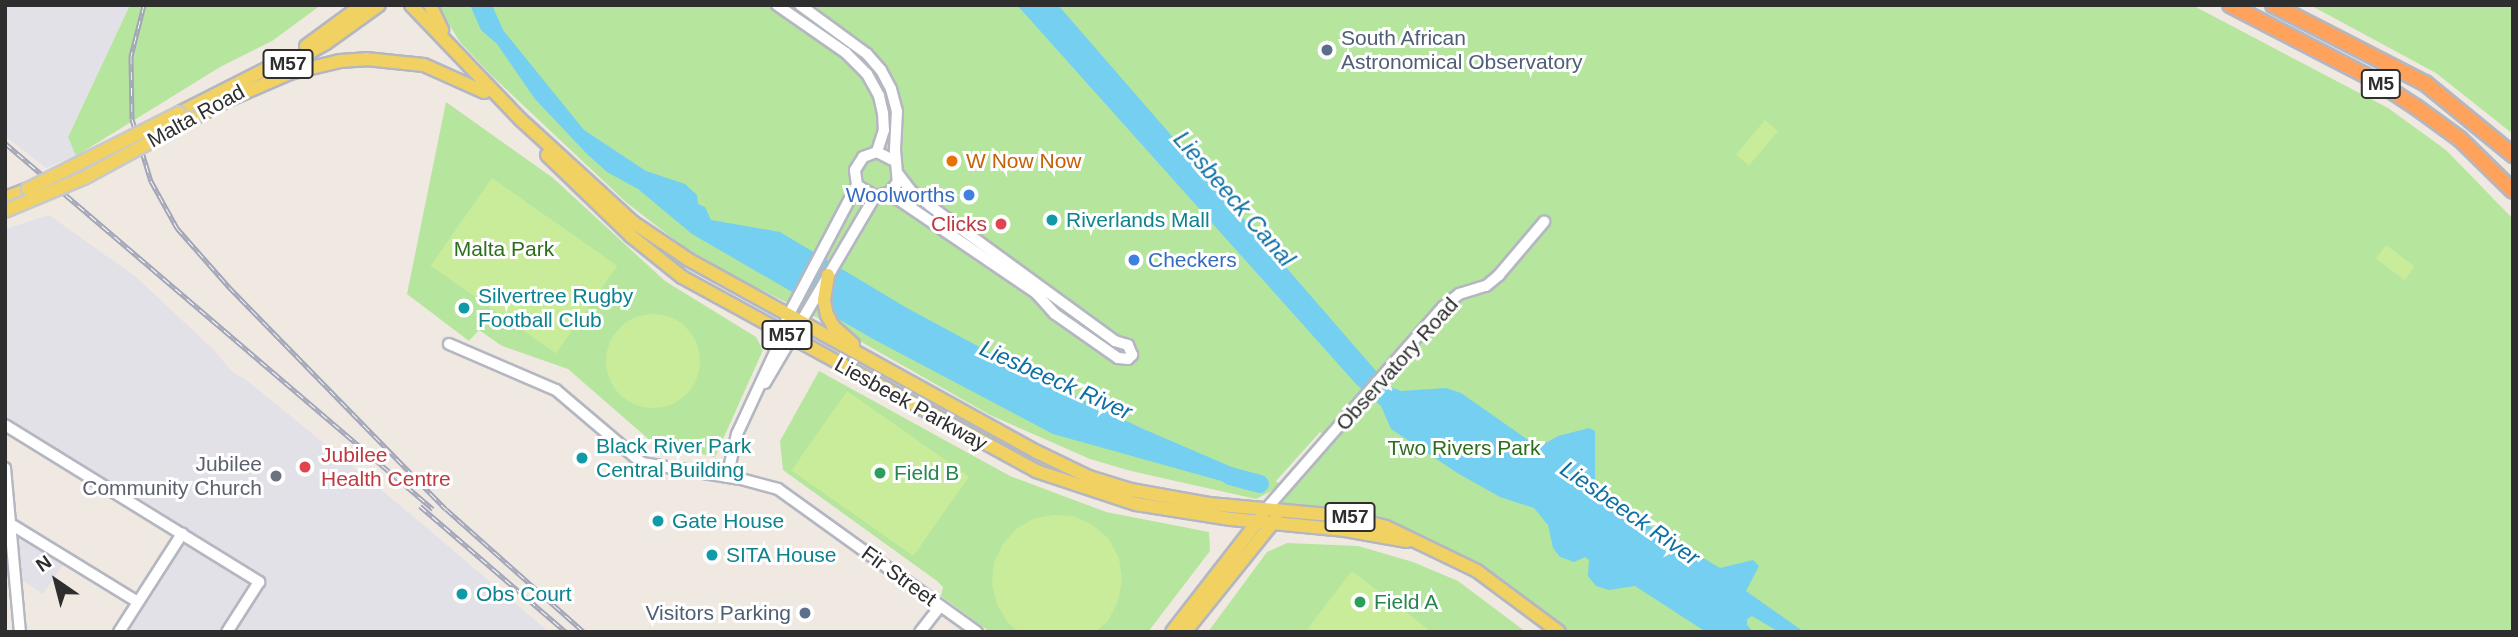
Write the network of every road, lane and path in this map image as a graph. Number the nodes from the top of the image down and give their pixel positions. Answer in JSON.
{"nodes":[{"id":1,"x":362,"y":5,"type":"edge"},
{"id":2,"x":379,"y":5,"type":"edge"},
{"id":3,"x":400,"y":5,"type":"edge"},
{"id":4,"x":411,"y":5,"type":"edge"},
{"id":5,"x":430,"y":5,"type":"edge"},
{"id":6,"x":777,"y":5,"type":"edge"},
{"id":7,"x":800,"y":5,"type":"edge"},
{"id":8,"x":2230,"y":5,"type":"edge"},
{"id":9,"x":2273,"y":5,"type":"edge"},
{"id":10,"x":464,"y":61,"type":"junction"},
{"id":11,"x":484,"y":92,"type":"junction"},
{"id":12,"x":223,"y":102,"type":"junction"},
{"id":13,"x":877,"y":152,"type":"junction"},
{"id":14,"x":2513,"y":155,"type":"edge"},
{"id":15,"x":895,"y":161,"type":"junction"},
{"id":16,"x":899,"y":175,"type":"junction"},
{"id":17,"x":857,"y":185,"type":"junction"},
{"id":18,"x":2513,"y":191,"type":"edge"},
{"id":19,"x":889,"y":193,"type":"junction"},
{"id":20,"x":875,"y":196,"type":"junction"},
{"id":21,"x":5,"y":198,"type":"edge"},
{"id":22,"x":5,"y":211,"type":"edge"},
{"id":23,"x":1544,"y":222,"type":"dead end"},
{"id":24,"x":828,"y":275,"type":"junction"},
{"id":25,"x":794,"y":319,"type":"junction"},
{"id":26,"x":787,"y":335,"type":"junction"},
{"id":27,"x":449,"y":344,"type":"dead end"},
{"id":28,"x":869,"y":359,"type":"junction"},
{"id":29,"x":5,"y":425,"type":"edge"},
{"id":30,"x":5,"y":468,"type":"edge"},
{"id":31,"x":727,"y":477,"type":"junction"},
{"id":32,"x":1287,"y":488,"type":"junction"},
{"id":33,"x":1267,"y":508,"type":"junction"},
{"id":34,"x":1281,"y":509,"type":"junction"},
{"id":35,"x":1257,"y":521,"type":"junction"},
{"id":36,"x":7,"y":523,"type":"edge"},
{"id":37,"x":1273,"y":523,"type":"junction"},
{"id":38,"x":182,"y":534,"type":"junction"},
{"id":39,"x":1414,"y":542,"type":"junction"},
{"id":40,"x":138,"y":602,"type":"junction"},
{"id":41,"x":18,"y":605,"type":"junction"},
{"id":42,"x":5,"y":606,"type":"edge"},
{"id":43,"x":940,"y":606,"type":"junction"},
{"id":44,"x":20,"y":632,"type":"edge"},
{"id":45,"x":119,"y":632,"type":"edge"},
{"id":46,"x":228,"y":632,"type":"edge"},
{"id":47,"x":920,"y":632,"type":"edge"},
{"id":48,"x":977,"y":632,"type":"edge"},
{"id":49,"x":1172,"y":632,"type":"edge"},
{"id":50,"x":1185,"y":632,"type":"edge"},
{"id":51,"x":1559,"y":632,"type":"edge"}],
"edges":[{"from":1,"to":21,"type":"main road","name":"Malta Road","number":"M57","bridge":true},
{"from":2,"to":12,"type":"main road","name":"Malta Road","number":"M57"},
{"from":3,"to":11,"type":"main road","name":"Liesbeek Parkway","number":"M57"},
{"from":4,"to":10,"type":"main road","name":"Liesbeek Parkway","number":"M57"},
{"from":5,"to":10,"type":"main road"},
{"from":6,"to":13,"type":"street"},
{"from":7,"to":15,"type":"street"},
{"from":8,"to":18,"type":"highway","number":"M5"},
{"from":9,"to":14,"type":"highway","number":"M5"},
{"from":10,"to":25,"type":"main road","name":"Liesbeek Parkway","number":"M57"},
{"from":11,"to":12,"type":"main road"},
{"from":11,"to":26,"type":"main road","name":"Liesbeek Parkway","number":"M57"},
{"from":12,"to":22,"type":"main road","name":"Malta Road","number":"M57","bridge":true},
{"from":13,"to":15,"type":"street"},
{"from":13,"to":17,"type":"street"},
{"from":15,"to":16,"type":"street"},
{"from":16,"to":19,"type":"street"},
{"from":16,"to":19,"type":"street"},
{"from":17,"to":20,"type":"street"},
{"from":17,"to":25,"type":"street"},
{"from":19,"to":20,"type":"street"},
{"from":20,"to":24,"type":"street"},
{"from":23,"to":32,"type":"street","name":"Observatory Road"},
{"from":24,"to":25,"type":"street"},
{"from":24,"to":28,"type":"main road"},
{"from":25,"to":26,"type":"street"},
{"from":25,"to":28,"type":"main road","name":"Liesbeek Parkway","number":"M57"},
{"from":26,"to":31,"type":"street"},
{"from":26,"to":35,"type":"main road","name":"Liesbeek Parkway","number":"M57"},
{"from":27,"to":31,"type":"street","name":"Fir Street"},
{"from":28,"to":33,"type":"main road","name":"Liesbeek Parkway","number":"M57"},
{"from":29,"to":38,"type":"street"},
{"from":30,"to":36,"type":"street"},
{"from":31,"to":43,"type":"street","name":"Fir Street"},
{"from":32,"to":33,"type":"street","name":"Observatory Road"},
{"from":32,"to":34,"type":"street","name":"Observatory Road"},
{"from":33,"to":34,"type":"main road","name":"Liesbeek Parkway","number":"M57"},
{"from":33,"to":35,"type":"main road"},
{"from":34,"to":37,"type":"main road"},
{"from":34,"to":39,"type":"main road","name":"Liesbeek Parkway","number":"M57"},
{"from":35,"to":37,"type":"main road","name":"Liesbeek Parkway","number":"M57"},
{"from":35,"to":49,"type":"main road"},
{"from":36,"to":40,"type":"street"},
{"from":36,"to":41,"type":"street"},
{"from":37,"to":39,"type":"main road","name":"Liesbeek Parkway","number":"M57"},
{"from":37,"to":50,"type":"main road"},
{"from":38,"to":40,"type":"street"},
{"from":38,"to":46,"type":"street"},
{"from":39,"to":51,"type":"main road","name":"Liesbeek Parkway","number":"M57"},
{"from":40,"to":45,"type":"street"},
{"from":41,"to":42,"type":"street"},
{"from":41,"to":44,"type":"street"},
{"from":43,"to":47,"type":"street"},
{"from":43,"to":48,"type":"street","name":"Fir Street"}]}
